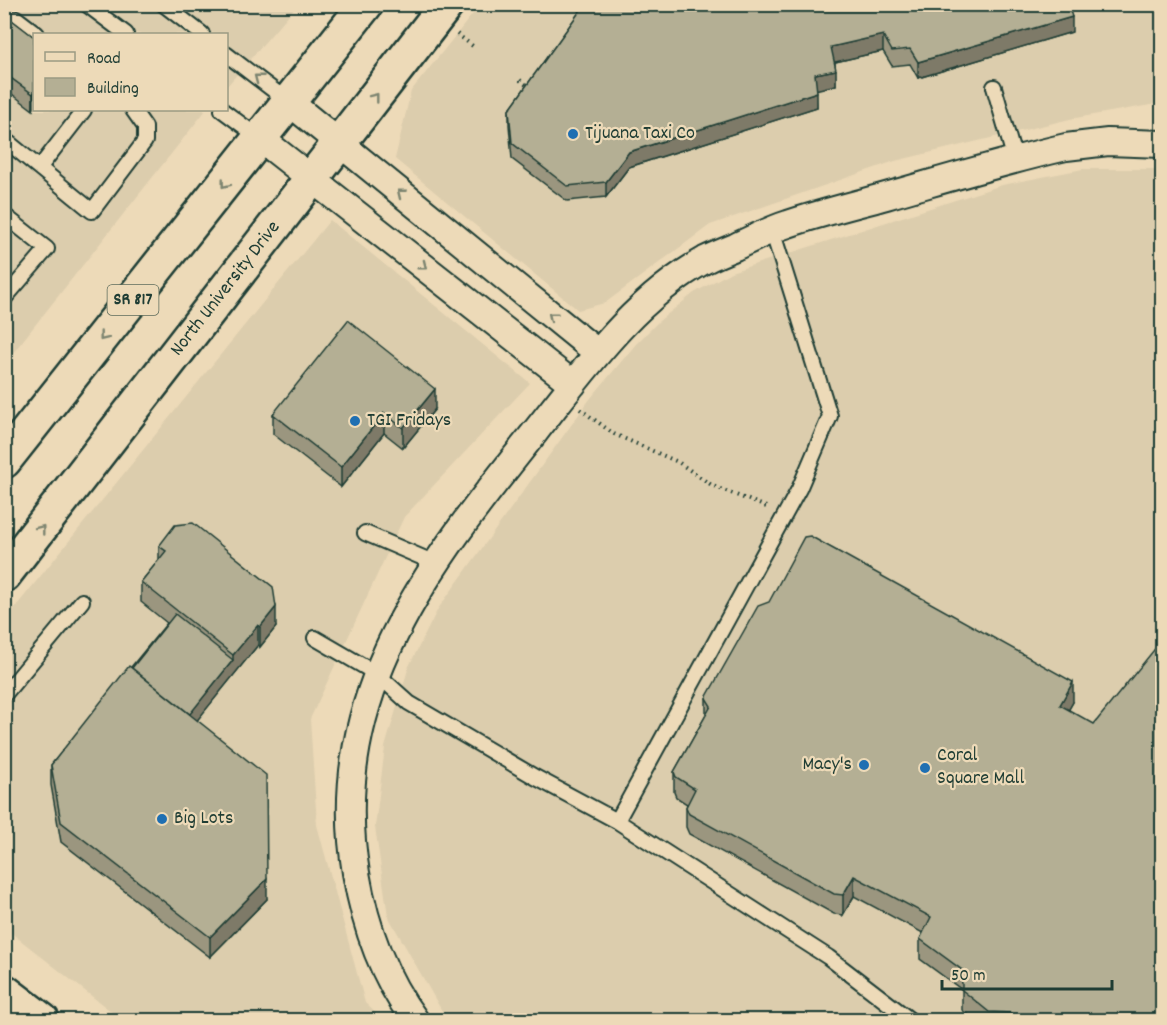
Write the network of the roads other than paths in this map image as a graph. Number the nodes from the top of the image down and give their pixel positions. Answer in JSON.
{"nodes":[{"id":1,"x":86,"y":4,"type":"edge"},
{"id":2,"x":163,"y":4,"type":"edge"},
{"id":3,"x":366,"y":4,"type":"edge"},
{"id":4,"x":4,"y":16,"type":"edge"},
{"id":5,"x":450,"y":17,"type":"edge"},
{"id":6,"x":36,"y":33,"type":"edge"},
{"id":7,"x":125,"y":33,"type":"edge"},
{"id":8,"x":201,"y":33,"type":"edge"},
{"id":9,"x":228,"y":56,"type":"edge"},
{"id":10,"x":994,"y":87,"type":"dead end"},
{"id":11,"x":289,"y":102,"type":"junction"},
{"id":12,"x":83,"y":111,"type":"edge"},
{"id":13,"x":134,"y":111,"type":"edge"},
{"id":14,"x":223,"y":111,"type":"edge"},
{"id":15,"x":4,"y":139,"type":"edge"},
{"id":16,"x":261,"y":139,"type":"junction"},
{"id":17,"x":339,"y":143,"type":"junction"},
{"id":18,"x":1162,"y":144,"type":"edge"},
{"id":19,"x":1015,"y":160,"type":"junction"},
{"id":20,"x":40,"y":167,"type":"junction"},
{"id":21,"x":311,"y":179,"type":"junction"},
{"id":22,"x":4,"y":215,"type":"edge"},
{"id":23,"x":772,"y":230,"type":"junction"},
{"id":24,"x":4,"y":299,"type":"edge"},
{"id":25,"x":598,"y":353,"type":"junction"},
{"id":26,"x":567,"y":392,"type":"junction"},
{"id":27,"x":4,"y":461,"type":"edge"},
{"id":28,"x":365,"y":533,"type":"dead end"},
{"id":29,"x":435,"y":563,"type":"junction"},
{"id":30,"x":4,"y":575,"type":"edge"},
{"id":31,"x":82,"y":600,"type":"dead end"},
{"id":32,"x":315,"y":638,"type":"dead end"},
{"id":33,"x":377,"y":674,"type":"junction"},
{"id":34,"x":4,"y":695,"type":"edge"},
{"id":35,"x":617,"y":822,"type":"junction"},
{"id":36,"x":4,"y":991,"type":"edge"},
{"id":37,"x":42,"y":1020,"type":"edge"},
{"id":38,"x":415,"y":1020,"type":"edge"},
{"id":39,"x":910,"y":1020,"type":"edge"}],
"edges":[{"from":1,"to":7,"type":"lane"},
{"from":2,"to":8,"type":"lane"},
{"from":3,"to":11,"type":"main road","number":"SR 817"},
{"from":4,"to":6,"type":"lane"},
{"from":17,"to":5,"type":"main road","name":"North University Drive","one_way":true},
{"from":11,"to":9,"type":"lane","one_way":true},
{"from":10,"to":19,"type":"lane"},
{"from":11,"to":16,"type":"main road","number":"SR 817"},
{"from":11,"to":17,"type":"street"},
{"from":12,"to":20,"type":"lane"},
{"from":13,"to":20,"type":"lane"},
{"from":14,"to":16,"type":"lane"},
{"from":15,"to":20,"type":"lane"},
{"from":16,"to":21,"type":"street"},
{"from":16,"to":27,"type":"main road","number":"SR 817","one_way":true},
{"from":17,"to":21,"type":"main road","name":"North University Drive"},
{"from":25,"to":17,"type":"street","one_way":true},
{"from":18,"to":19,"type":"street"},
{"from":19,"to":23,"type":"street"},
{"from":21,"to":26,"type":"street","one_way":true},
{"from":30,"to":21,"type":"main road","name":"North University Drive","one_way":true},
{"from":22,"to":24,"type":"lane"},
{"from":23,"to":25,"type":"street"},
{"from":23,"to":35,"type":"lane"},
{"from":25,"to":26,"type":"street"},
{"from":26,"to":29,"type":"street"},
{"from":28,"to":29,"type":"lane"},
{"from":29,"to":33,"type":"street"},
{"from":31,"to":34,"type":"lane"},
{"from":32,"to":33,"type":"lane"},
{"from":33,"to":35,"type":"lane"},
{"from":33,"to":38,"type":"street"},
{"from":35,"to":39,"type":"lane"},
{"from":36,"to":37,"type":"main road"}]}
